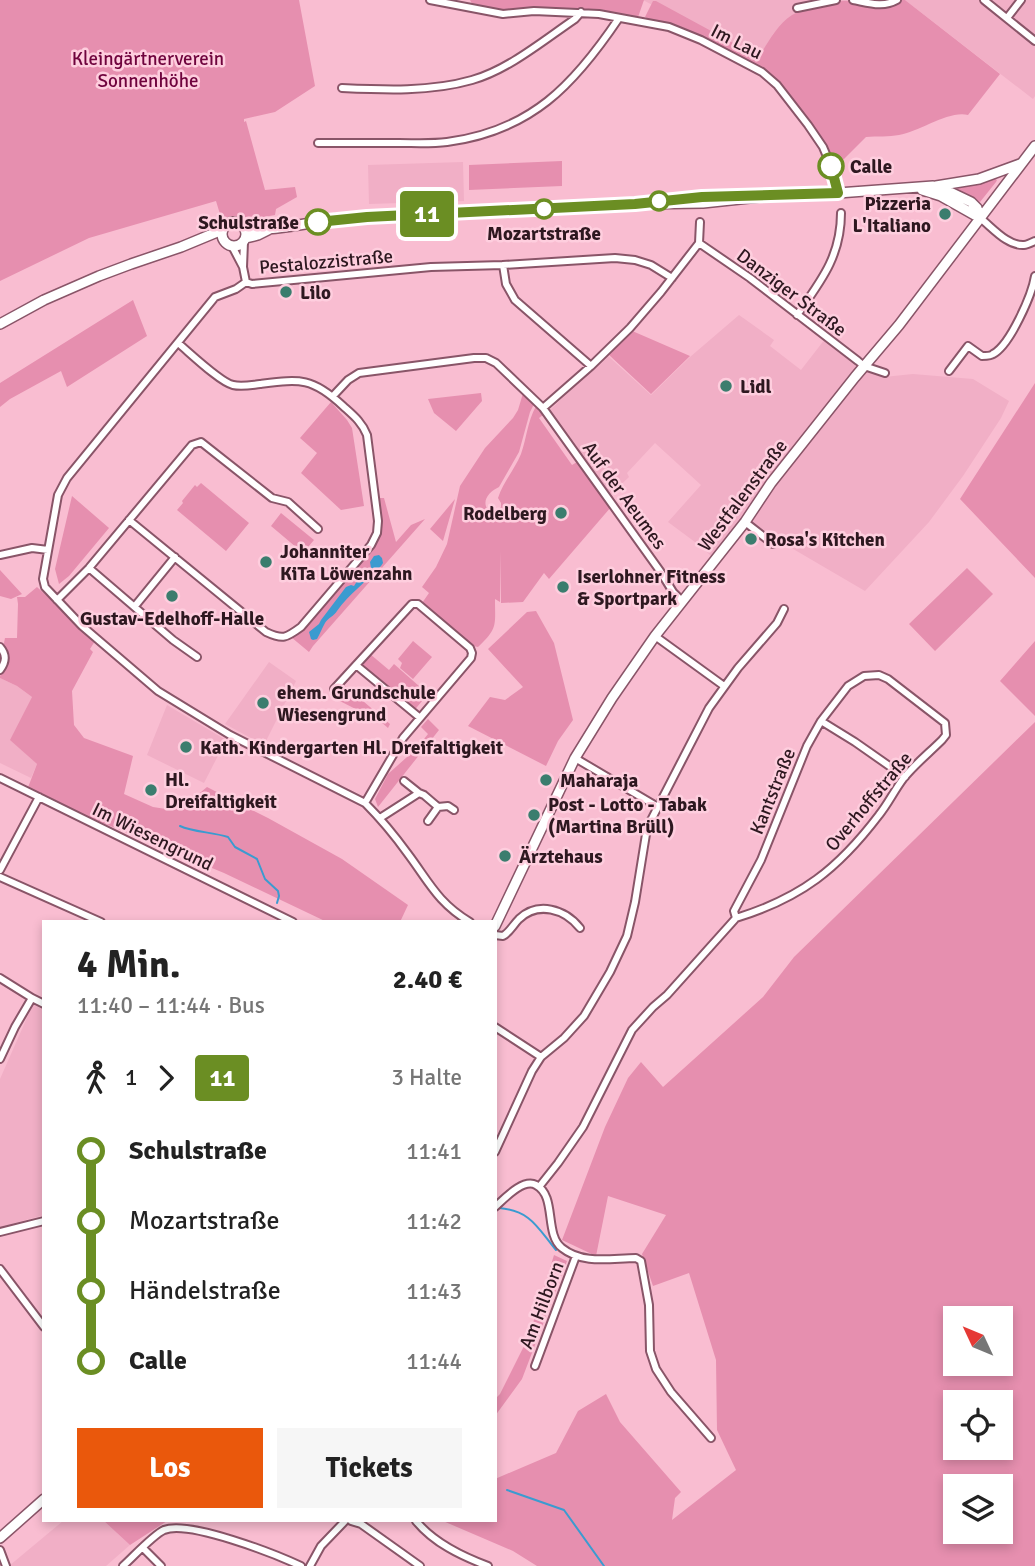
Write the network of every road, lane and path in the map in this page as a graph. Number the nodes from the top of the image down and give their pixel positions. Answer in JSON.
{"nodes":[{"id":1,"x":430,"y":0,"type":"edge"},
{"id":2,"x":836,"y":0,"type":"edge"},
{"id":3,"x":853,"y":0,"type":"edge"},
{"id":4,"x":897,"y":0,"type":"edge"},
{"id":5,"x":984,"y":0,"type":"edge"},
{"id":6,"x":1021,"y":0,"type":"edge"},
{"id":7,"x":797,"y":8,"type":"dead end"},
{"id":8,"x":581,"y":12,"type":"junction"},
{"id":9,"x":619,"y":18,"type":"junction"},
{"id":10,"x":1007,"y":18,"type":"junction"},
{"id":11,"x":1035,"y":41,"type":"edge"},
{"id":12,"x":342,"y":88,"type":"dead end"},
{"id":13,"x":318,"y":143,"type":"dead end"},
{"id":14,"x":1034,"y":151,"type":"edge"},
{"id":15,"x":1022,"y":163,"type":"junction"},
{"id":16,"x":933,"y":186,"type":"junction"},
{"id":17,"x":912,"y":188,"type":"junction"},
{"id":18,"x":838,"y":193,"type":"junction"},
{"id":19,"x":841,"y":213,"type":"dead end"},
{"id":20,"x":980,"y":218,"type":"junction"},
{"id":21,"x":700,"y":222,"type":"dead end"},
{"id":22,"x":243,"y":225,"type":"junction"},
{"id":23,"x":274,"y":228,"type":"junction"},
{"id":24,"x":222,"y":230,"type":"junction"},
{"id":25,"x":245,"y":240,"type":"junction"},
{"id":26,"x":1035,"y":241,"type":"edge"},
{"id":27,"x":699,"y":243,"type":"junction"},
{"id":28,"x":228,"y":244,"type":"junction"},
{"id":29,"x":181,"y":247,"type":"junction"},
{"id":30,"x":1035,"y":251,"type":"edge"},
{"id":31,"x":503,"y":265,"type":"junction"},
{"id":32,"x":243,"y":267,"type":"junction"},
{"id":33,"x":1035,"y":276,"type":"edge"},
{"id":34,"x":672,"y":278,"type":"junction"},
{"id":35,"x":246,"y":282,"type":"junction"},
{"id":36,"x":797,"y":315,"type":"junction"},
{"id":37,"x":1,"y":323,"type":"edge"},
{"id":38,"x":178,"y":343,"type":"junction"},
{"id":39,"x":591,"y":366,"type":"junction"},
{"id":40,"x":864,"y":366,"type":"junction"},
{"id":41,"x":949,"y":371,"type":"dead end"},
{"id":42,"x":885,"y":373,"type":"dead end"},
{"id":43,"x":333,"y":396,"type":"junction"},
{"id":44,"x":543,"y":408,"type":"junction"},
{"id":45,"x":129,"y":520,"type":"junction"},
{"id":46,"x":745,"y":522,"type":"junction"},
{"id":47,"x":317,"y":529,"type":"dead end"},
{"id":48,"x":773,"y":544,"type":"dead end"},
{"id":49,"x":48,"y":550,"type":"junction"},
{"id":50,"x":0,"y":555,"type":"edge"},
{"id":51,"x":175,"y":557,"type":"junction"},
{"id":52,"x":89,"y":568,"type":"junction"},
{"id":53,"x":57,"y":600,"type":"junction"},
{"id":54,"x":682,"y":601,"type":"junction"},
{"id":55,"x":135,"y":606,"type":"junction"},
{"id":56,"x":784,"y":609,"type":"dead end"},
{"id":57,"x":656,"y":636,"type":"junction"},
{"id":58,"x":0,"y":647,"type":"edge"},
{"id":59,"x":197,"y":657,"type":"dead end"},
{"id":60,"x":356,"y":665,"type":"junction"},
{"id":61,"x":0,"y":670,"type":"edge"},
{"id":62,"x":724,"y":686,"type":"junction"},
{"id":63,"x":334,"y":689,"type":"dead end"},
{"id":64,"x":419,"y":717,"type":"junction"},
{"id":65,"x":821,"y":722,"type":"junction"},
{"id":66,"x":946,"y":735,"type":"joint"},
{"id":67,"x":575,"y":758,"type":"junction"},
{"id":68,"x":905,"y":777,"type":"junction"},
{"id":69,"x":0,"y":778,"type":"edge"},
{"id":70,"x":404,"y":781,"type":"dead end"},
{"id":71,"x":419,"y":793,"type":"junction"},
{"id":72,"x":39,"y":797,"type":"junction"},
{"id":73,"x":365,"y":803,"type":"junction"},
{"id":74,"x":438,"y":807,"type":"junction"},
{"id":75,"x":658,"y":807,"type":"junction"},
{"id":76,"x":454,"y":810,"type":"dead end"},
{"id":77,"x":380,"y":818,"type":"junction"},
{"id":78,"x":428,"y":821,"type":"dead end"},
{"id":79,"x":0,"y":870,"type":"edge"},
{"id":80,"x":0,"y":877,"type":"edge"},
{"id":81,"x":736,"y":918,"type":"junction"},
{"id":82,"x":97,"y":920,"type":"edge"},
{"id":83,"x":289,"y":920,"type":"edge"},
{"id":84,"x":467,"y":920,"type":"edge"},
{"id":85,"x":497,"y":922,"type":"edge"},
{"id":86,"x":580,"y":928,"type":"dead end"},
{"id":87,"x":497,"y":935,"type":"edge"},
{"id":88,"x":0,"y":978,"type":"edge"},
{"id":89,"x":32,"y":998,"type":"junction"},
{"id":90,"x":42,"y":1003,"type":"edge"},
{"id":91,"x":497,"y":1028,"type":"edge"},
{"id":92,"x":541,"y":1058,"type":"junction"},
{"id":93,"x":0,"y":1059,"type":"edge"},
{"id":94,"x":497,"y":1148,"type":"edge"},
{"id":95,"x":539,"y":1186,"type":"junction"},
{"id":96,"x":497,"y":1205,"type":"edge"},
{"id":97,"x":42,"y":1222,"type":"edge"},
{"id":98,"x":0,"y":1232,"type":"edge"},
{"id":99,"x":576,"y":1256,"type":"junction"},
{"id":100,"x":0,"y":1269,"type":"edge"},
{"id":101,"x":42,"y":1324,"type":"edge"},
{"id":102,"x":535,"y":1366,"type":"dead end"},
{"id":103,"x":711,"y":1438,"type":"dead end"},
{"id":104,"x":42,"y":1501,"type":"edge"},
{"id":105,"x":344,"y":1522,"type":"edge"},
{"id":106,"x":354,"y":1522,"type":"edge"},
{"id":107,"x":417,"y":1522,"type":"edge"},
{"id":108,"x":0,"y":1538,"type":"edge"},
{"id":109,"x":143,"y":1548,"type":"junction"},
{"id":110,"x":0,"y":1550,"type":"edge"},
{"id":111,"x":6,"y":1566,"type":"edge"},
{"id":112,"x":123,"y":1566,"type":"edge"},
{"id":113,"x":161,"y":1566,"type":"edge"},
{"id":114,"x":301,"y":1566,"type":"edge"},
{"id":115,"x":310,"y":1566,"type":"edge"},
{"id":116,"x":420,"y":1566,"type":"edge"},
{"id":117,"x":488,"y":1566,"type":"edge"}],
"edges":[{"from":1,"to":8,"type":"street","name":"Im Lau"},
{"from":2,"to":7,"type":"street"},
{"from":3,"to":4,"type":"street"},
{"from":5,"to":10,"type":"street"},
{"from":6,"to":10,"type":"street"},
{"from":8,"to":9,"type":"street","name":"Im Lau"},
{"from":8,"to":12,"type":"street"},
{"from":9,"to":13,"type":"street"},
{"from":9,"to":18,"type":"street","name":"Im Lau"},
{"from":10,"to":11,"type":"street"},
{"from":14,"to":15,"type":"main road","name":"Westfalenstraße"},
{"from":15,"to":16,"type":"main road"},
{"from":15,"to":20,"type":"main road","name":"Westfalenstraße"},
{"from":16,"to":17,"type":"main road"},
{"from":16,"to":20,"type":"main road"},
{"from":17,"to":18,"type":"main road"},
{"from":17,"to":20,"type":"main road"},
{"from":18,"to":23,"type":"main road"},
{"from":19,"to":36,"type":"street"},
{"from":20,"to":26,"type":"street"},
{"from":20,"to":40,"type":"main road","name":"Westfalenstraße"},
{"from":21,"to":27,"type":"street"},
{"from":22,"to":23,"type":"main road"},
{"from":22,"to":24,"type":"main road"},
{"from":22,"to":25,"type":"main road"},
{"from":23,"to":25,"type":"main road"},
{"from":24,"to":28,"type":"main road"},
{"from":24,"to":29,"type":"main road"},
{"from":25,"to":28,"type":"main road"},
{"from":25,"to":32,"type":"street","name":"Pestalozzistraße"},
{"from":26,"to":30,"type":"street"},
{"from":27,"to":34,"type":"street"},
{"from":27,"to":36,"type":"street","name":"Danziger Straße"},
{"from":28,"to":29,"type":"main road"},
{"from":28,"to":32,"type":"street","name":"Pestalozzistraße"},
{"from":29,"to":37,"type":"main road"},
{"from":31,"to":34,"type":"street","name":"Pestalozzistraße"},
{"from":31,"to":35,"type":"street","name":"Pestalozzistraße"},
{"from":31,"to":39,"type":"street"},
{"from":32,"to":35,"type":"street","name":"Pestalozzistraße"},
{"from":33,"to":41,"type":"street"},
{"from":34,"to":39,"type":"street"},
{"from":35,"to":38,"type":"street"},
{"from":36,"to":40,"type":"street","name":"Danziger Straße"},
{"from":38,"to":43,"type":"street"},
{"from":38,"to":49,"type":"street"},
{"from":39,"to":44,"type":"street"},
{"from":40,"to":42,"type":"street","name":"Danziger Straße"},
{"from":40,"to":46,"type":"main road","name":"Westfalenstraße"},
{"from":43,"to":44,"type":"street","name":"Auf der Aeumes"},
{"from":43,"to":51,"type":"street"},
{"from":44,"to":54,"type":"street","name":"Auf der Aeumes"},
{"from":45,"to":47,"type":"street"},
{"from":45,"to":51,"type":"street"},
{"from":45,"to":52,"type":"street"},
{"from":46,"to":48,"type":"street"},
{"from":46,"to":54,"type":"main road","name":"Westfalenstraße"},
{"from":49,"to":50,"type":"street"},
{"from":49,"to":53,"type":"street"},
{"from":51,"to":55,"type":"street"},
{"from":52,"to":53,"type":"street"},
{"from":52,"to":55,"type":"street"},
{"from":53,"to":73,"type":"street"},
{"from":54,"to":57,"type":"main road","name":"Westfalenstraße"},
{"from":55,"to":59,"type":"street"},
{"from":56,"to":62,"type":"street"},
{"from":57,"to":62,"type":"street"},
{"from":57,"to":67,"type":"main road","name":"Westfalenstraße"},
{"from":58,"to":61,"type":"street"},
{"from":60,"to":63,"type":"street"},
{"from":60,"to":64,"type":"street"},
{"from":60,"to":64,"type":"street"},
{"from":62,"to":75,"type":"street"},
{"from":64,"to":73,"type":"street"},
{"from":65,"to":66,"type":"street","name":"Kantstraße"},
{"from":65,"to":68,"type":"street"},
{"from":65,"to":81,"type":"street","name":"Kantstraße"},
{"from":66,"to":68,"type":"street","name":"Overhoffstraße"},
{"from":67,"to":75,"type":"street"},
{"from":67,"to":85,"type":"main road","name":"Westfalenstraße"},
{"from":68,"to":81,"type":"street","name":"Overhoffstraße"},
{"from":69,"to":72,"type":"street","name":"Im Wiesengrund"},
{"from":70,"to":71,"type":"street"},
{"from":71,"to":74,"type":"street"},
{"from":71,"to":77,"type":"street"},
{"from":72,"to":79,"type":"street"},
{"from":72,"to":83,"type":"street","name":"Im Wiesengrund"},
{"from":73,"to":77,"type":"street"},
{"from":74,"to":76,"type":"street"},
{"from":74,"to":78,"type":"street"},
{"from":75,"to":92,"type":"street"},
{"from":77,"to":84,"type":"street"},
{"from":80,"to":82,"type":"street"},
{"from":81,"to":95,"type":"street","name":"Kantstraße"},
{"from":86,"to":87,"type":"street"},
{"from":88,"to":89,"type":"street"},
{"from":89,"to":90,"type":"street"},
{"from":89,"to":93,"type":"street"},
{"from":91,"to":92,"type":"street"},
{"from":92,"to":94,"type":"street"},
{"from":95,"to":96,"type":"street"},
{"from":95,"to":99,"type":"street"},
{"from":97,"to":98,"type":"street"},
{"from":99,"to":102,"type":"street","name":"Am Hilborn"},
{"from":99,"to":103,"type":"street"},
{"from":100,"to":101,"type":"street"},
{"from":104,"to":108,"type":"main road"},
{"from":105,"to":115,"type":"street"},
{"from":106,"to":116,"type":"street"},
{"from":107,"to":117,"type":"street"},
{"from":109,"to":112,"type":"street"},
{"from":109,"to":113,"type":"street"},
{"from":109,"to":114,"type":"street"},
{"from":110,"to":111,"type":"street"}]}
